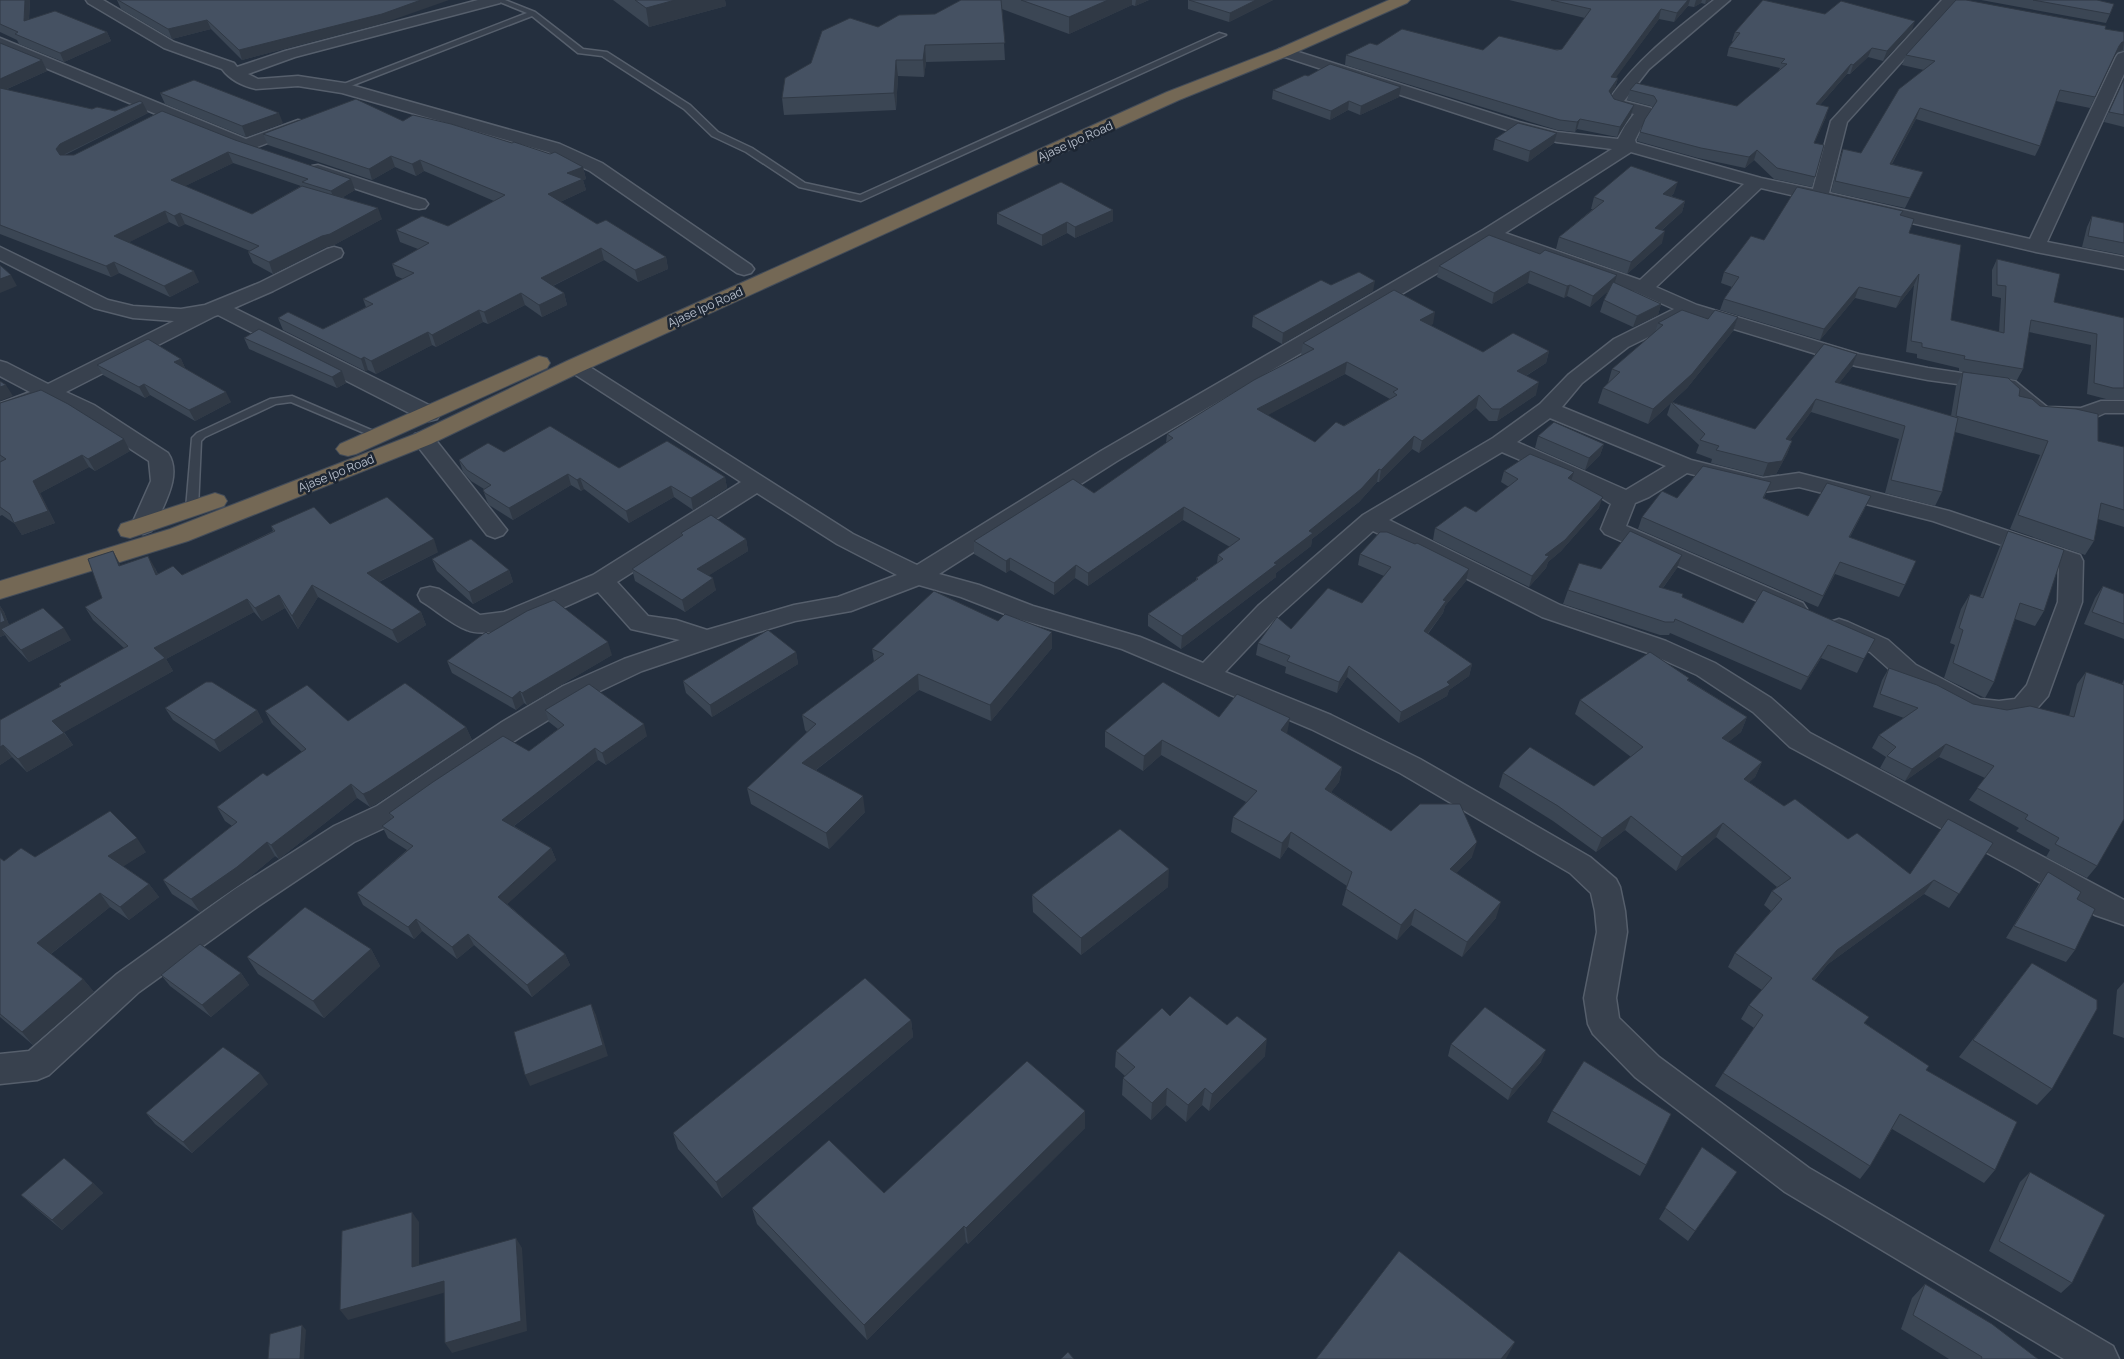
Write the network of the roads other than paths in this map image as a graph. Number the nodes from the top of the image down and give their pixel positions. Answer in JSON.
{"nodes":[{"id":1,"x":496,"y":0,"type":"edge"},
{"id":2,"x":1361,"y":0,"type":"edge"},
{"id":3,"x":1402,"y":0,"type":"edge"},
{"id":4,"x":1723,"y":0,"type":"edge"},
{"id":5,"x":125,"y":1,"type":"edge"},
{"id":6,"x":1952,"y":1,"type":"edge"},
{"id":7,"x":97,"y":3,"type":"edge"},
{"id":8,"x":533,"y":13,"type":"junction"},
{"id":9,"x":1222,"y":35,"type":"dead end"},
{"id":10,"x":0,"y":43,"type":"edge"},
{"id":11,"x":1284,"y":52,"type":"junction"},
{"id":12,"x":2124,"y":57,"type":"edge"},
{"id":13,"x":234,"y":74,"type":"junction"},
{"id":14,"x":340,"y":87,"type":"junction"},
{"id":15,"x":374,"y":96,"type":"junction"},
{"id":16,"x":346,"y":107,"type":"edge"},
{"id":17,"x":165,"y":113,"type":"junction"},
{"id":18,"x":310,"y":120,"type":"edge"},
{"id":19,"x":148,"y":122,"type":"edge"},
{"id":20,"x":246,"y":145,"type":"junction"},
{"id":21,"x":1629,"y":146,"type":"junction"},
{"id":22,"x":273,"y":154,"type":"edge"},
{"id":23,"x":300,"y":164,"type":"edge"},
{"id":24,"x":1757,"y":182,"type":"junction"},
{"id":25,"x":1820,"y":195,"type":"junction"},
{"id":26,"x":419,"y":204,"type":"dead end"},
{"id":27,"x":1490,"y":234,"type":"junction"},
{"id":28,"x":2036,"y":246,"type":"junction"},
{"id":29,"x":0,"y":253,"type":"edge"},
{"id":30,"x":334,"y":253,"type":"dead end"},
{"id":31,"x":2124,"y":263,"type":"edge"},
{"id":32,"x":744,"y":269,"type":"junction"},
{"id":33,"x":1643,"y":288,"type":"junction"},
{"id":34,"x":1690,"y":308,"type":"junction"},
{"id":35,"x":209,"y":311,"type":"junction"},
{"id":36,"x":574,"y":366,"type":"junction"},
{"id":37,"x":0,"y":367,"type":"edge"},
{"id":38,"x":49,"y":392,"type":"junction"},
{"id":39,"x":2124,"y":407,"type":"edge"},
{"id":40,"x":1548,"y":409,"type":"junction"},
{"id":41,"x":0,"y":410,"type":"edge"},
{"id":42,"x":429,"y":414,"type":"junction"},
{"id":43,"x":380,"y":436,"type":"junction"},
{"id":44,"x":423,"y":439,"type":"junction"},
{"id":45,"x":1501,"y":443,"type":"junction"},
{"id":46,"x":1683,"y":465,"type":"junction"},
{"id":47,"x":756,"y":483,"type":"junction"},
{"id":48,"x":1595,"y":484,"type":"junction"},
{"id":49,"x":192,"y":509,"type":"junction"},
{"id":50,"x":1371,"y":520,"type":"junction"},
{"id":51,"x":143,"y":526,"type":"junction"},
{"id":52,"x":495,"y":530,"type":"dead end"},
{"id":53,"x":0,"y":571,"type":"edge"},
{"id":54,"x":918,"y":576,"type":"junction"},
{"id":55,"x":602,"y":581,"type":"junction"},
{"id":56,"x":0,"y":590,"type":"edge"},
{"id":57,"x":430,"y":595,"type":"dead end"},
{"id":58,"x":640,"y":623,"type":"junction"},
{"id":59,"x":708,"y":640,"type":"junction"},
{"id":60,"x":640,"y":663,"type":"junction"},
{"id":61,"x":1208,"y":674,"type":"junction"},
{"id":62,"x":2124,"y":913,"type":"edge"},
{"id":63,"x":0,"y":1069,"type":"edge"},
{"id":64,"x":2100,"y":1359,"type":"edge"}],
"edges":[{"from":1,"to":8,"type":"lane"},
{"from":1,"to":13,"type":"street"},
{"from":2,"to":32,"type":"highway","name":"Ajase Ipo Road"},
{"from":3,"to":11,"type":"highway","name":"Ajase Ipo Road"},
{"from":4,"to":21,"type":"street"},
{"from":5,"to":7,"type":"street"},
{"from":6,"to":25,"type":"street"},
{"from":7,"to":13,"type":"street"},
{"from":8,"to":9,"type":"lane"},
{"from":8,"to":14,"type":"lane"},
{"from":10,"to":17,"type":"street"},
{"from":11,"to":21,"type":"street"},
{"from":11,"to":36,"type":"highway","name":"Ajase Ipo Road"},
{"from":12,"to":28,"type":"street"},
{"from":13,"to":14,"type":"street"},
{"from":14,"to":15,"type":"street"},
{"from":15,"to":16,"type":"street"},
{"from":15,"to":32,"type":"street"},
{"from":17,"to":19,"type":"street"},
{"from":17,"to":20,"type":"street"},
{"from":18,"to":20,"type":"street"},
{"from":20,"to":22,"type":"street"},
{"from":21,"to":24,"type":"street"},
{"from":21,"to":27,"type":"street"},
{"from":23,"to":26,"type":"street"},
{"from":24,"to":25,"type":"street"},
{"from":24,"to":33,"type":"street"},
{"from":25,"to":28,"type":"street"},
{"from":27,"to":33,"type":"street"},
{"from":27,"to":54,"type":"street"},
{"from":28,"to":31,"type":"street"},
{"from":29,"to":35,"type":"street"},
{"from":30,"to":35,"type":"street"},
{"from":32,"to":42,"type":"highway","name":"Ajase Ipo Road"},
{"from":33,"to":34,"type":"street"},
{"from":34,"to":39,"type":"street"},
{"from":34,"to":40,"type":"street"},
{"from":35,"to":38,"type":"street"},
{"from":35,"to":42,"type":"street"},
{"from":36,"to":44,"type":"highway","name":"Ajase Ipo Road"},
{"from":36,"to":47,"type":"street"},
{"from":37,"to":38,"type":"street"},
{"from":38,"to":41,"type":"street"},
{"from":38,"to":51,"type":"street"},
{"from":40,"to":45,"type":"street"},
{"from":40,"to":46,"type":"street"},
{"from":42,"to":43,"type":"highway","name":"Ajase Ipo Road"},
{"from":43,"to":49,"type":"highway","name":"Ajase Ipo Road"},
{"from":43,"to":49,"type":"lane"},
{"from":44,"to":52,"type":"street"},
{"from":44,"to":56,"type":"highway","name":"Ajase Ipo Road"},
{"from":45,"to":48,"type":"street"},
{"from":45,"to":50,"type":"street"},
{"from":46,"to":48,"type":"street"},
{"from":46,"to":48,"type":"street"},
{"from":47,"to":54,"type":"street"},
{"from":47,"to":55,"type":"street"},
{"from":49,"to":51,"type":"highway","name":"Ajase Ipo Road"},
{"from":50,"to":61,"type":"street"},
{"from":50,"to":62,"type":"street"},
{"from":51,"to":53,"type":"highway","name":"Ajase Ipo Road"},
{"from":54,"to":59,"type":"street"},
{"from":54,"to":61,"type":"street"},
{"from":55,"to":57,"type":"street"},
{"from":55,"to":58,"type":"street"},
{"from":58,"to":59,"type":"street"},
{"from":58,"to":60,"type":"street"},
{"from":59,"to":60,"type":"street"},
{"from":60,"to":63,"type":"street"},
{"from":61,"to":64,"type":"street"}]}
